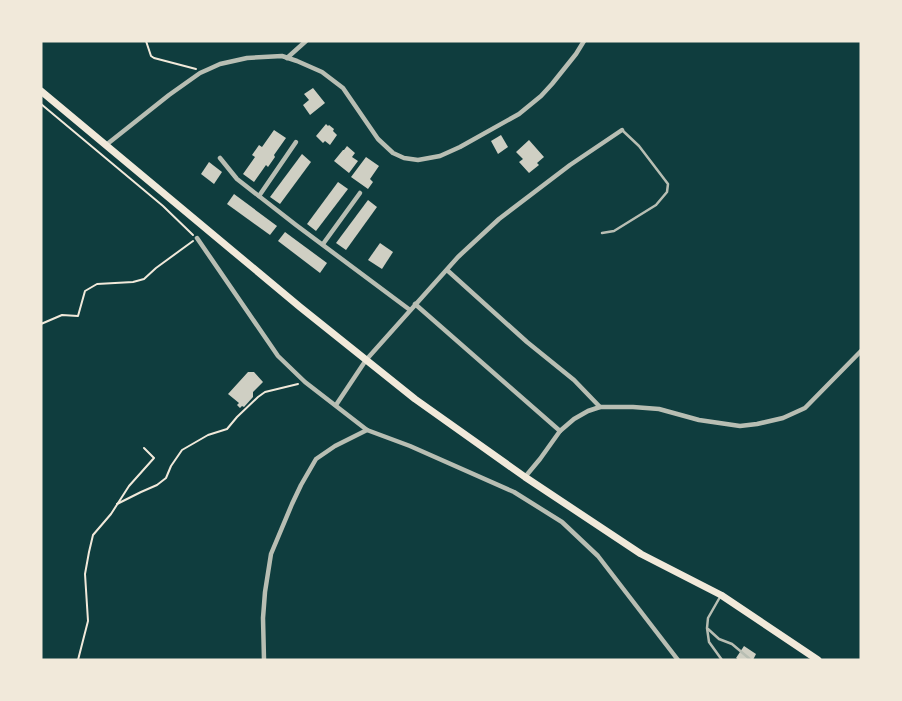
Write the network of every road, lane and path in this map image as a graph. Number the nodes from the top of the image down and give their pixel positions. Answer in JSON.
{"nodes":[{"id":1,"x":146,"y":41,"type":"edge"},
{"id":2,"x":306,"y":41,"type":"edge"},
{"id":3,"x":584,"y":41,"type":"edge"},
{"id":4,"x":287,"y":58,"type":"junction"},
{"id":5,"x":202,"y":72,"type":"junction"},
{"id":6,"x":41,"y":91,"type":"edge"},
{"id":7,"x":41,"y":104,"type":"edge"},
{"id":8,"x":622,"y":130,"type":"joint"},
{"id":9,"x":296,"y":142,"type":"dead end"},
{"id":10,"x":106,"y":145,"type":"junction"},
{"id":11,"x":220,"y":158,"type":"dead end"},
{"id":12,"x":360,"y":193,"type":"dead end"},
{"id":13,"x":259,"y":196,"type":"junction"},
{"id":14,"x":602,"y":233,"type":"dead end"},
{"id":15,"x":197,"y":238,"type":"junction"},
{"id":16,"x":323,"y":244,"type":"junction"},
{"id":17,"x":448,"y":270,"type":"junction"},
{"id":18,"x":415,"y":304,"type":"junction"},
{"id":19,"x":410,"y":310,"type":"junction"},
{"id":20,"x":41,"y":324,"type":"edge"},
{"id":21,"x":861,"y":351,"type":"edge"},
{"id":22,"x":366,"y":360,"type":"junction"},
{"id":23,"x":305,"y":382,"type":"junction"},
{"id":24,"x":336,"y":405,"type":"junction"},
{"id":25,"x":600,"y":407,"type":"junction"},
{"id":26,"x":366,"y":430,"type":"junction"},
{"id":27,"x":560,"y":431,"type":"junction"},
{"id":28,"x":144,"y":448,"type":"dead end"},
{"id":29,"x":525,"y":476,"type":"junction"},
{"id":30,"x":117,"y":505,"type":"junction"},
{"id":31,"x":721,"y":595,"type":"junction"},
{"id":32,"x":706,"y":628,"type":"junction"},
{"id":33,"x":78,"y":660,"type":"edge"},
{"id":34,"x":264,"y":660,"type":"edge"},
{"id":35,"x":678,"y":660,"type":"edge"},
{"id":36,"x":722,"y":660,"type":"edge"},
{"id":37,"x":751,"y":660,"type":"edge"},
{"id":38,"x":818,"y":660,"type":"edge"}],
"edges":[{"from":1,"to":5,"type":"path"},
{"from":2,"to":4,"type":"street"},
{"from":3,"to":4,"type":"street"},
{"from":4,"to":5,"type":"street"},
{"from":5,"to":10,"type":"street"},
{"from":6,"to":10,"type":"main road"},
{"from":7,"to":15,"type":"path"},
{"from":8,"to":14,"type":"lane"},
{"from":8,"to":17,"type":"street"},
{"from":9,"to":13,"type":"street"},
{"from":10,"to":22,"type":"main road"},
{"from":11,"to":13,"type":"street"},
{"from":12,"to":16,"type":"street"},
{"from":13,"to":16,"type":"street"},
{"from":15,"to":20,"type":"path"},
{"from":15,"to":23,"type":"street"},
{"from":16,"to":19,"type":"street"},
{"from":17,"to":18,"type":"street"},
{"from":17,"to":25,"type":"street"},
{"from":18,"to":19,"type":"street"},
{"from":18,"to":27,"type":"street"},
{"from":19,"to":22,"type":"street"},
{"from":21,"to":25,"type":"street"},
{"from":22,"to":24,"type":"street"},
{"from":22,"to":29,"type":"main road"},
{"from":23,"to":24,"type":"street"},
{"from":23,"to":30,"type":"path"},
{"from":24,"to":26,"type":"street"},
{"from":25,"to":27,"type":"street"},
{"from":26,"to":34,"type":"street"},
{"from":26,"to":35,"type":"street"},
{"from":27,"to":29,"type":"street"},
{"from":28,"to":30,"type":"path"},
{"from":29,"to":31,"type":"main road"},
{"from":30,"to":33,"type":"path"},
{"from":31,"to":32,"type":"lane"},
{"from":31,"to":38,"type":"main road"},
{"from":32,"to":36,"type":"lane"},
{"from":32,"to":37,"type":"lane"}]}
